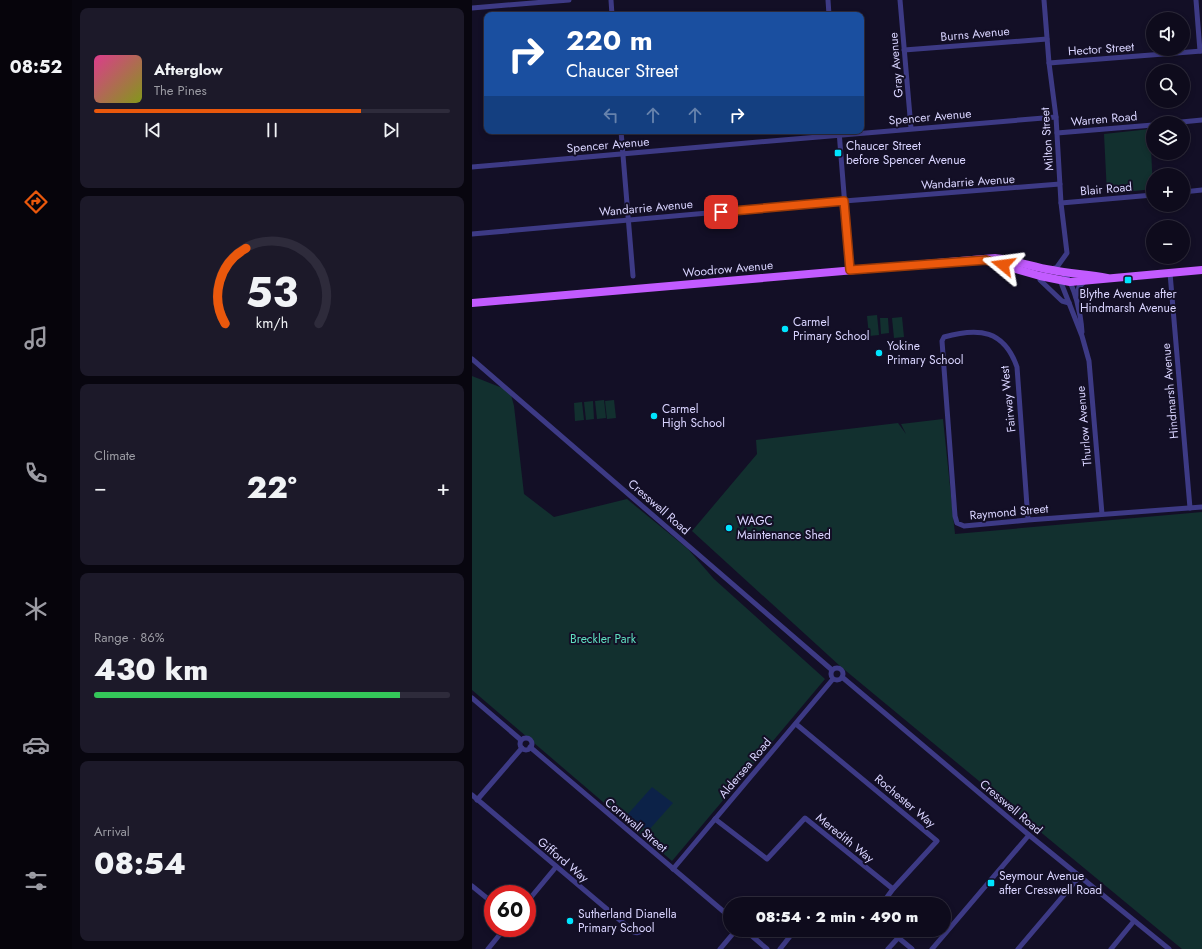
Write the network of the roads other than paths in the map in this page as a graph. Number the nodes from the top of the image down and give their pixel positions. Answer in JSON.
{"nodes":[{"id":1,"x":569,"y":0,"type":"edge"},
{"id":2,"x":611,"y":0,"type":"edge"},
{"id":3,"x":828,"y":0,"type":"edge"},
{"id":4,"x":900,"y":0,"type":"edge"},
{"id":5,"x":1044,"y":0,"type":"edge"},
{"id":6,"x":1196,"y":0,"type":"edge"},
{"id":7,"x":472,"y":8,"type":"edge"},
{"id":8,"x":612,"y":12,"type":"edge"},
{"id":9,"x":829,"y":12,"type":"edge"},
{"id":10,"x":1047,"y":39,"type":"junction"},
{"id":11,"x":904,"y":50,"type":"junction"},
{"id":12,"x":1201,"y":51,"type":"edge"},
{"id":13,"x":1049,"y":63,"type":"junction"},
{"id":14,"x":1056,"y":118,"type":"junction"},
{"id":15,"x":1202,"y":120,"type":"edge"},
{"id":16,"x":1190,"y":121,"type":"edge"},
{"id":17,"x":1146,"y":126,"type":"edge"},
{"id":18,"x":911,"y":128,"type":"junction"},
{"id":19,"x":864,"y":131,"type":"edge"},
{"id":20,"x":1057,"y":133,"type":"junction"},
{"id":21,"x":621,"y":134,"type":"edge"},
{"id":22,"x":829,"y":134,"type":"edge"},
{"id":23,"x":839,"y":134,"type":"edge"},
{"id":24,"x":623,"y":154,"type":"junction"},
{"id":25,"x":472,"y":167,"type":"edge"},
{"id":26,"x":1060,"y":184,"type":"junction"},
{"id":27,"x":1202,"y":190,"type":"edge"},
{"id":28,"x":1190,"y":191,"type":"edge"},
{"id":29,"x":1146,"y":196,"type":"edge"},
{"id":30,"x":844,"y":201,"type":"junction"},
{"id":31,"x":1061,"y":203,"type":"junction"},
{"id":32,"x":628,"y":220,"type":"junction"},
{"id":33,"x":472,"y":234,"type":"edge"},
{"id":34,"x":986,"y":260,"type":"junction"},
{"id":35,"x":850,"y":270,"type":"junction"},
{"id":36,"x":1051,"y":270,"type":"junction"},
{"id":37,"x":1202,"y":270,"type":"edge"},
{"id":38,"x":1170,"y":272,"type":"junction"},
{"id":39,"x":633,"y":276,"type":"dead end"},
{"id":40,"x":1040,"y":276,"type":"junction"},
{"id":41,"x":1061,"y":276,"type":"junction"},
{"id":42,"x":1108,"y":278,"type":"junction"},
{"id":43,"x":1085,"y":281,"type":"junction"},
{"id":44,"x":1070,"y":282,"type":"junction"},
{"id":45,"x":1075,"y":298,"type":"junction"},
{"id":46,"x":472,"y":303,"type":"edge"},
{"id":47,"x":1069,"y":303,"type":"junction"},
{"id":48,"x":1082,"y":336,"type":"junction"},
{"id":49,"x":944,"y":337,"type":"joint"},
{"id":50,"x":472,"y":359,"type":"edge"},
{"id":51,"x":1202,"y":507,"type":"edge"},
{"id":52,"x":1190,"y":508,"type":"junction"},
{"id":53,"x":1102,"y":514,"type":"junction"},
{"id":54,"x":1028,"y":520,"type":"junction"},
{"id":55,"x":832,"y":670,"type":"junction"},
{"id":56,"x":842,"y":677,"type":"junction"},
{"id":57,"x":834,"y":679,"type":"junction"},
{"id":58,"x":472,"y":698,"type":"edge"},
{"id":59,"x":796,"y":724,"type":"junction"},
{"id":60,"x":521,"y":740,"type":"junction"},
{"id":61,"x":530,"y":747,"type":"junction"},
{"id":62,"x":522,"y":748,"type":"junction"},
{"id":63,"x":472,"y":795,"type":"edge"},
{"id":64,"x":478,"y":800,"type":"junction"},
{"id":65,"x":715,"y":819,"type":"junction"},
{"id":66,"x":1029,"y":835,"type":"junction"},
{"id":67,"x":556,"y":867,"type":"junction"},
{"id":68,"x":673,"y":869,"type":"junction"},
{"id":69,"x":1080,"y":876,"type":"junction"},
{"id":70,"x":472,"y":886,"type":"edge"},
{"id":71,"x":893,"y":889,"type":"junction"},
{"id":72,"x":536,"y":891,"type":"edge"},
{"id":73,"x":484,"y":896,"type":"edge"},
{"id":74,"x":887,"y":897,"type":"edge"},
{"id":75,"x":723,"y":912,"type":"edge"},
{"id":76,"x":1134,"y":921,"type":"junction"},
{"id":77,"x":643,"y":930,"type":"dead end"},
{"id":78,"x":498,"y":937,"type":"edge"},
{"id":79,"x":730,"y":937,"type":"edge"},
{"id":80,"x":753,"y":937,"type":"edge"},
{"id":81,"x":789,"y":937,"type":"edge"},
{"id":82,"x":898,"y":938,"type":"joint"},
{"id":83,"x":488,"y":949,"type":"edge"},
{"id":84,"x":720,"y":949,"type":"edge"},
{"id":85,"x":767,"y":949,"type":"edge"},
{"id":86,"x":780,"y":949,"type":"edge"},
{"id":87,"x":888,"y":949,"type":"edge"},
{"id":88,"x":912,"y":949,"type":"edge"},
{"id":89,"x":932,"y":949,"type":"edge"},
{"id":90,"x":1018,"y":949,"type":"edge"},
{"id":91,"x":1110,"y":949,"type":"edge"},
{"id":92,"x":1169,"y":949,"type":"edge"}],
"edges":[{"from":1,"to":7,"type":"street"},
{"from":2,"to":8,"type":"street"},
{"from":3,"to":9,"type":"street"},
{"from":4,"to":11,"type":"street","name":"Gray Avenue"},
{"from":5,"to":10,"type":"street","name":"Milton Street"},
{"from":6,"to":12,"type":"street"},
{"from":10,"to":11,"type":"street","name":"Burns Avenue"},
{"from":10,"to":13,"type":"street","name":"Milton Street"},
{"from":11,"to":18,"type":"street","name":"Gray Avenue"},
{"from":12,"to":13,"type":"street","name":"Hector Street"},
{"from":13,"to":14,"type":"street","name":"Milton Street"},
{"from":14,"to":18,"type":"street","name":"Spencer Avenue"},
{"from":14,"to":20,"type":"street","name":"Milton Street"},
{"from":15,"to":16,"type":"street"},
{"from":17,"to":20,"type":"street","name":"Warren Road"},
{"from":18,"to":19,"type":"street","name":"Spencer Avenue"},
{"from":20,"to":26,"type":"street","name":"Milton Street"},
{"from":21,"to":24,"type":"street"},
{"from":22,"to":24,"type":"street","name":"Spencer Avenue"},
{"from":23,"to":30,"type":"street"},
{"from":24,"to":25,"type":"street","name":"Spencer Avenue"},
{"from":24,"to":32,"type":"street"},
{"from":26,"to":30,"type":"street","name":"Wandarrie Avenue"},
{"from":26,"to":31,"type":"street","name":"Milton Street"},
{"from":27,"to":28,"type":"street"},
{"from":29,"to":31,"type":"street","name":"Blair Road"},
{"from":30,"to":32,"type":"street","name":"Wandarrie Avenue"},
{"from":30,"to":35,"type":"street"},
{"from":31,"to":36,"type":"street","name":"Milton Street"},
{"from":32,"to":33,"type":"street","name":"Wandarrie Avenue"},
{"from":32,"to":39,"type":"street"},
{"from":34,"to":35,"type":"main road","name":"Woodrow Avenue"},
{"from":34,"to":36,"type":"main road","name":"Woodrow Avenue"},
{"from":34,"to":40,"type":"main road","name":"Woodrow Avenue"},
{"from":35,"to":46,"type":"main road","name":"Woodrow Avenue"},
{"from":36,"to":41,"type":"main road","name":"Woodrow Avenue"},
{"from":37,"to":38,"type":"main road"},
{"from":38,"to":42,"type":"main road"},
{"from":38,"to":52,"type":"street","name":"Hindmarsh Avenue"},
{"from":40,"to":41,"type":"main road","name":"Woodrow Avenue"},
{"from":40,"to":47,"type":"street"},
{"from":41,"to":42,"type":"main road"},
{"from":41,"to":44,"type":"main road"},
{"from":41,"to":47,"type":"street","name":"Thurlow Avenue"},
{"from":42,"to":43,"type":"main road"},
{"from":43,"to":44,"type":"main road"},
{"from":43,"to":45,"type":"street"},
{"from":44,"to":45,"type":"street","name":"Thurlow Avenue"},
{"from":45,"to":48,"type":"street","name":"Thurlow Avenue"},
{"from":47,"to":48,"type":"street","name":"Thurlow Avenue"},
{"from":48,"to":53,"type":"street","name":"Thurlow Avenue"},
{"from":49,"to":54,"type":"street","name":"Fairway West"},
{"from":49,"to":54,"type":"street","name":"Raymond Street"},
{"from":50,"to":55,"type":"street","name":"Cresswell Road"},
{"from":51,"to":52,"type":"street","name":"Raymond Street"},
{"from":52,"to":53,"type":"street","name":"Raymond Street"},
{"from":53,"to":54,"type":"street","name":"Raymond Street"},
{"from":55,"to":56,"type":"street","name":"Cresswell Road"},
{"from":55,"to":57,"type":"street"},
{"from":56,"to":57,"type":"street"},
{"from":56,"to":66,"type":"street","name":"Cresswell Road"},
{"from":57,"to":59,"type":"street","name":"Aldersea Road"},
{"from":58,"to":60,"type":"street"},
{"from":59,"to":65,"type":"street","name":"Aldersea Road"},
{"from":59,"to":71,"type":"street","name":"Rochester Way"},
{"from":60,"to":61,"type":"street"},
{"from":60,"to":62,"type":"street"},
{"from":61,"to":62,"type":"street"},
{"from":61,"to":68,"type":"street","name":"Cornwall Street"},
{"from":62,"to":64,"type":"street"},
{"from":63,"to":64,"type":"street","name":"Gifford Way"},
{"from":64,"to":67,"type":"street","name":"Gifford Way"},
{"from":65,"to":68,"type":"street","name":"Aldersea Road"},
{"from":65,"to":71,"type":"street","name":"Meredith Way"},
{"from":66,"to":69,"type":"street","name":"Cresswell Road"},
{"from":66,"to":89,"type":"street"},
{"from":67,"to":72,"type":"street"},
{"from":67,"to":77,"type":"street","name":"Gifford Way"},
{"from":68,"to":75,"type":"street","name":"Cornwall Street"},
{"from":69,"to":76,"type":"street","name":"Cresswell Road"},
{"from":69,"to":90,"type":"street"},
{"from":70,"to":73,"type":"street"},
{"from":71,"to":74,"type":"street","name":"Rochester Way"},
{"from":76,"to":91,"type":"street"},
{"from":76,"to":92,"type":"street","name":"Cresswell Road"},
{"from":78,"to":83,"type":"street"},
{"from":79,"to":84,"type":"street"},
{"from":80,"to":85,"type":"street"},
{"from":81,"to":86,"type":"street"},
{"from":82,"to":87,"type":"street"},
{"from":82,"to":88,"type":"street"}]}
